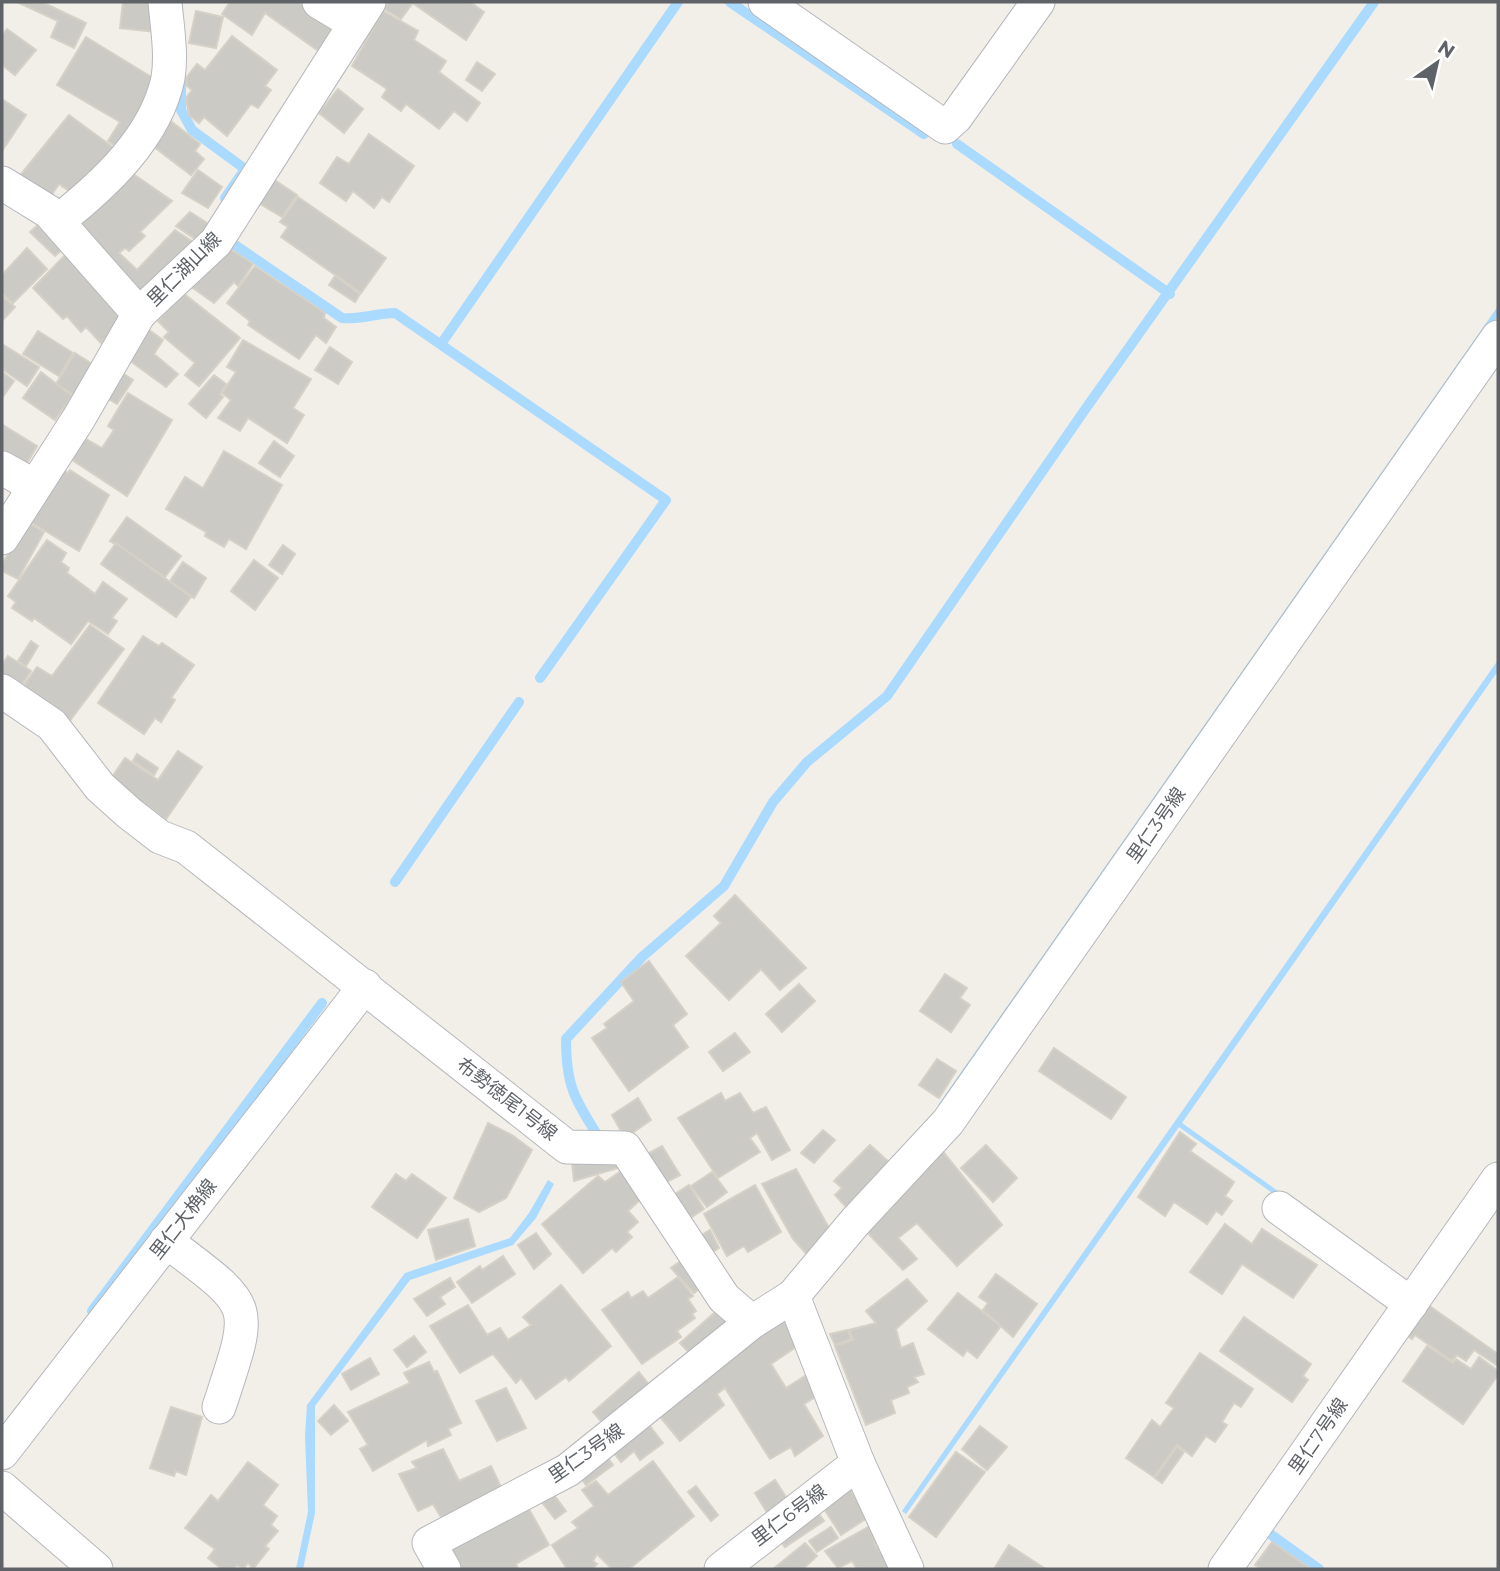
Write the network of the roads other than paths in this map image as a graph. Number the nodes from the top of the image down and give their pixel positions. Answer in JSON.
{"nodes":[{"id":1,"x":165,"y":2,"type":"edge"},
{"id":2,"x":319,"y":2,"type":"edge"},
{"id":3,"x":765,"y":2,"type":"edge"},
{"id":4,"x":1038,"y":2,"type":"edge"},
{"id":5,"x":361,"y":13,"type":"edge"},
{"id":6,"x":2,"y":183,"type":"edge"},
{"id":7,"x":58,"y":221,"type":"junction"},
{"id":8,"x":139,"y":314,"type":"junction"},
{"id":9,"x":1498,"y":337,"type":"edge"},
{"id":10,"x":2,"y":468,"type":"edge"},
{"id":11,"x":34,"y":486,"type":"junction"},
{"id":12,"x":2,"y":538,"type":"edge"},
{"id":13,"x":2,"y":691,"type":"edge"},
{"id":14,"x":365,"y":986,"type":"junction"},
{"id":15,"x":1498,"y":1179,"type":"edge"},
{"id":16,"x":1279,"y":1208,"type":"dead end"},
{"id":17,"x":166,"y":1241,"type":"junction"},
{"id":18,"x":793,"y":1296,"type":"junction"},
{"id":19,"x":1411,"y":1304,"type":"junction"},
{"id":20,"x":752,"y":1322,"type":"junction"},
{"id":21,"x":219,"y":1407,"type":"dead end"},
{"id":22,"x":2,"y":1453,"type":"edge"},
{"id":23,"x":858,"y":1463,"type":"junction"},
{"id":24,"x":2,"y":1488,"type":"edge"},
{"id":25,"x":96,"y":1569,"type":"edge"},
{"id":26,"x":444,"y":1569,"type":"edge"},
{"id":27,"x":721,"y":1569,"type":"edge"},
{"id":28,"x":907,"y":1569,"type":"edge"},
{"id":29,"x":1225,"y":1569,"type":"edge"}],
"edges":[{"from":1,"to":7,"type":"street"},
{"from":2,"to":5,"type":"street"},
{"from":3,"to":4,"type":"street"},
{"from":5,"to":8,"type":"street","name":"里仁湖山線"},
{"from":6,"to":7,"type":"street"},
{"from":7,"to":8,"type":"street"},
{"from":8,"to":11,"type":"street","name":"里仁湖山線"},
{"from":9,"to":18,"type":"street","name":"里仁3号線"},
{"from":10,"to":11,"type":"street"},
{"from":11,"to":12,"type":"street","name":"里仁湖山線"},
{"from":13,"to":14,"type":"street","name":"布勢徳尾1号線"},
{"from":14,"to":17,"type":"street","name":"里仁大桷線"},
{"from":14,"to":20,"type":"street","name":"布勢徳尾1号線"},
{"from":15,"to":19,"type":"street","name":"里仁7号線"},
{"from":16,"to":19,"type":"street"},
{"from":17,"to":21,"type":"street"},
{"from":17,"to":22,"type":"street","name":"里仁大桷線"},
{"from":18,"to":20,"type":"street"},
{"from":18,"to":23,"type":"street"},
{"from":19,"to":29,"type":"street","name":"里仁7号線"},
{"from":20,"to":26,"type":"street","name":"里仁3号線"},
{"from":23,"to":27,"type":"street","name":"里仁6号線"},
{"from":23,"to":28,"type":"street"},
{"from":24,"to":25,"type":"street"}]}
